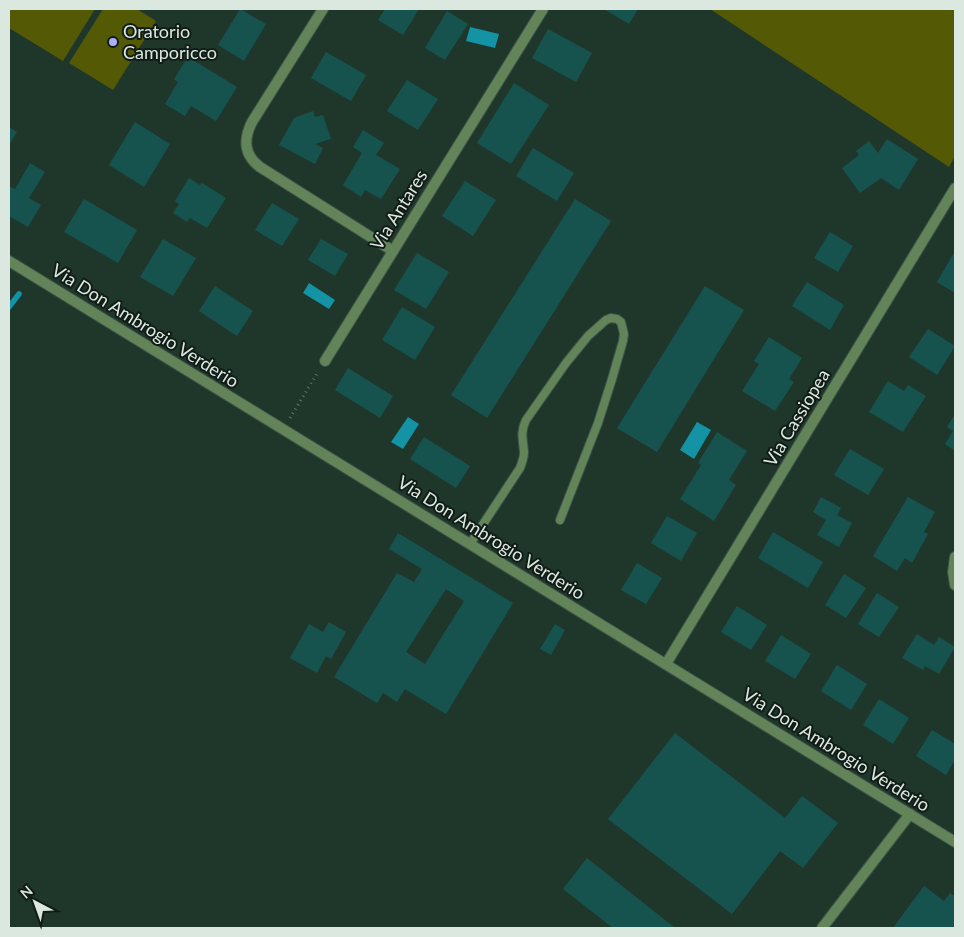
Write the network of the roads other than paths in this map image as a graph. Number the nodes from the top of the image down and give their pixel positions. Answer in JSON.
{"nodes":[{"id":1,"x":323,"y":9,"type":"edge"},
{"id":2,"x":543,"y":9,"type":"edge"},
{"id":3,"x":955,"y":188,"type":"edge"},
{"id":4,"x":393,"y":251,"type":"junction"},
{"id":5,"x":9,"y":261,"type":"edge"},
{"id":6,"x":325,"y":361,"type":"road end"},
{"id":7,"x":560,"y":520,"type":"dead end"},
{"id":8,"x":470,"y":544,"type":"junction"},
{"id":9,"x":955,"y":557,"type":"edge"},
{"id":10,"x":955,"y":585,"type":"edge"},
{"id":11,"x":666,"y":664,"type":"junction"},
{"id":12,"x":910,"y":814,"type":"junction"},
{"id":13,"x":955,"y":842,"type":"edge"},
{"id":14,"x":822,"y":928,"type":"edge"}],
"edges":[{"from":1,"to":4,"type":"street"},
{"from":2,"to":4,"type":"street","name":"Via Antares"},
{"from":3,"to":11,"type":"street","name":"Via Cassiopea"},
{"from":4,"to":6,"type":"street","name":"Via Antares"},
{"from":5,"to":8,"type":"street","name":"Via Don Ambrogio Verderio"},
{"from":7,"to":8,"type":"lane"},
{"from":8,"to":11,"type":"street","name":"Via Don Ambrogio Verderio"},
{"from":9,"to":10,"type":"street"},
{"from":11,"to":12,"type":"street","name":"Via Don Ambrogio Verderio"},
{"from":12,"to":13,"type":"street","name":"Via Don Ambrogio Verderio"},
{"from":12,"to":14,"type":"street"}]}
